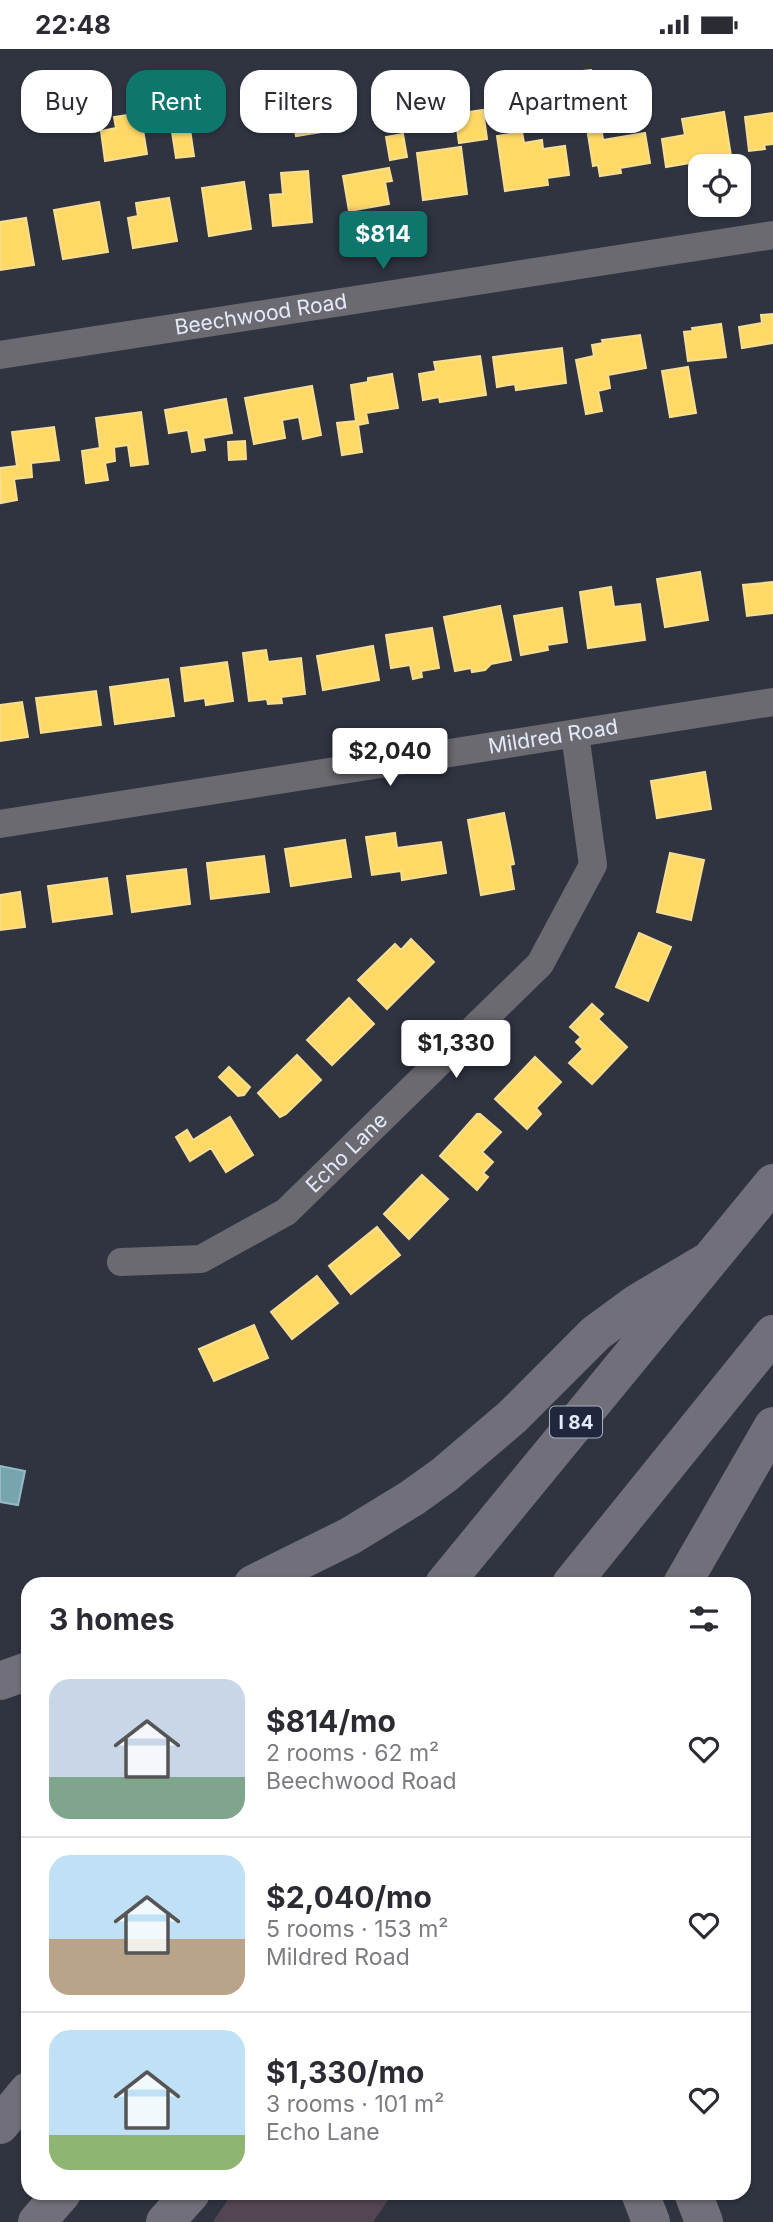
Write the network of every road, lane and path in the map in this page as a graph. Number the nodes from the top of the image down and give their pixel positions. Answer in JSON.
{"nodes":[{"id":1,"x":773,"y":235,"type":"edge"},
{"id":2,"x":0,"y":355,"type":"edge"},
{"id":3,"x":773,"y":702,"type":"edge"},
{"id":4,"x":575,"y":734,"type":"junction"},
{"id":5,"x":0,"y":824,"type":"edge"},
{"id":6,"x":773,"y":1183,"type":"edge"},
{"id":7,"x":708,"y":1261,"type":"junction"},
{"id":8,"x":121,"y":1262,"type":"dead end"},
{"id":9,"x":773,"y":1334,"type":"edge"},
{"id":10,"x":773,"y":1426,"type":"edge"},
{"id":11,"x":267,"y":1577,"type":"edge"},
{"id":12,"x":450,"y":1577,"type":"edge"},
{"id":13,"x":577,"y":1577,"type":"edge"},
{"id":14,"x":686,"y":1577,"type":"edge"},
{"id":15,"x":21,"y":1674,"type":"edge"},
{"id":16,"x":0,"y":1681,"type":"edge"},
{"id":17,"x":21,"y":2100,"type":"edge"},
{"id":18,"x":0,"y":2125,"type":"edge"},
{"id":19,"x":56,"y":2200,"type":"edge"},
{"id":20,"x":185,"y":2200,"type":"edge"},
{"id":21,"x":643,"y":2200,"type":"edge"},
{"id":22,"x":696,"y":2200,"type":"edge"},
{"id":23,"x":37,"y":2222,"type":"edge"},
{"id":24,"x":165,"y":2222,"type":"edge"},
{"id":25,"x":651,"y":2222,"type":"edge"},
{"id":26,"x":704,"y":2222,"type":"edge"}],
"edges":[{"from":1,"to":2,"type":"street","name":"Beechwood Road"},
{"from":3,"to":4,"type":"street","name":"Mildred Road"},
{"from":4,"to":5,"type":"street","name":"Mildred Road"},
{"from":4,"to":8,"type":"street","name":"Echo Lane"},
{"from":6,"to":7,"type":"highway","number":"I 84"},
{"from":7,"to":11,"type":"highway"},
{"from":7,"to":12,"type":"highway","number":"I 84"},
{"from":9,"to":13,"type":"highway"},
{"from":10,"to":14,"type":"highway"},
{"from":15,"to":16,"type":"highway"},
{"from":17,"to":18,"type":"highway"},
{"from":19,"to":23,"type":"highway"},
{"from":20,"to":24,"type":"highway"},
{"from":21,"to":25,"type":"highway"},
{"from":22,"to":26,"type":"highway"}]}
